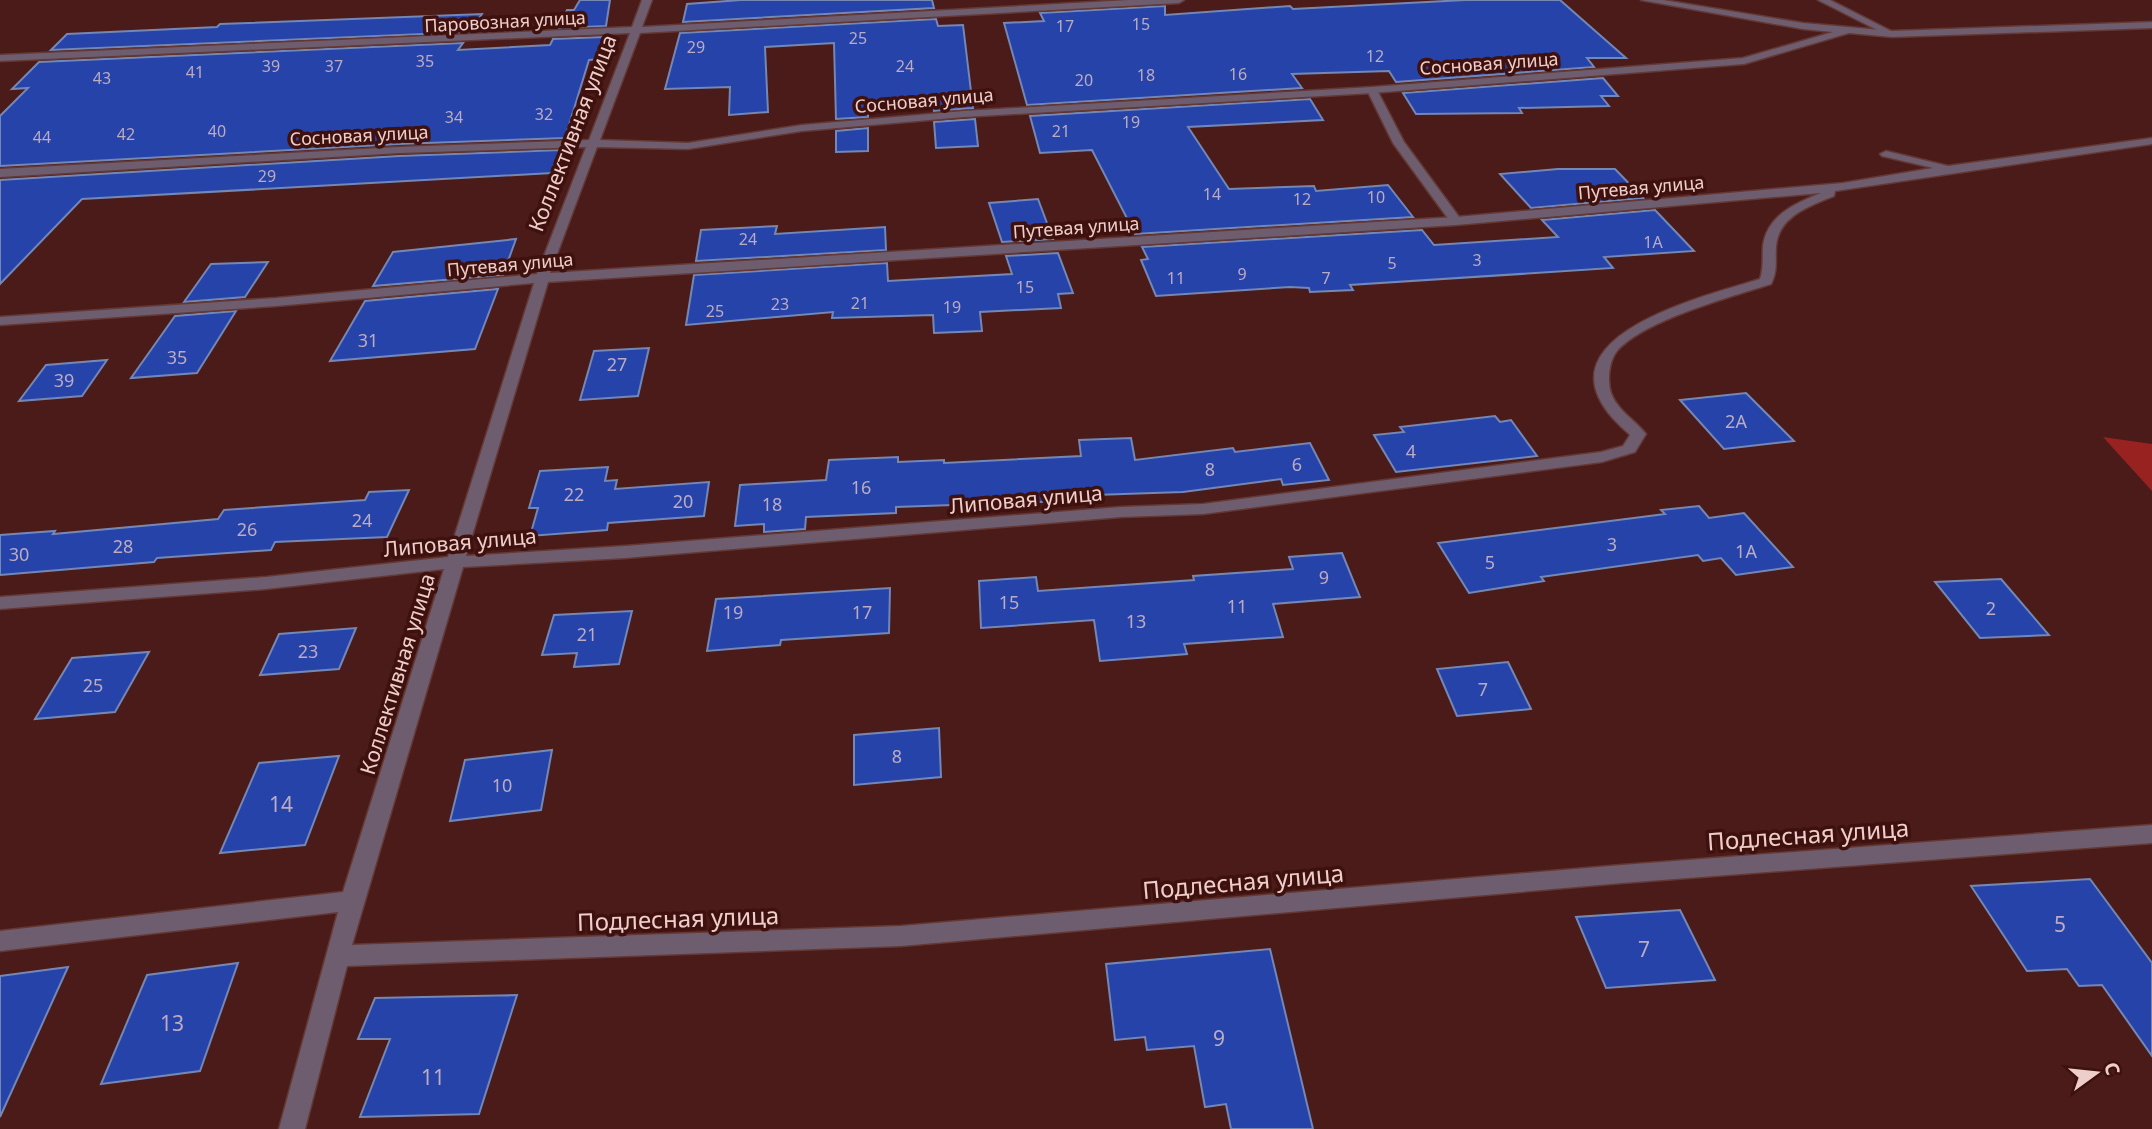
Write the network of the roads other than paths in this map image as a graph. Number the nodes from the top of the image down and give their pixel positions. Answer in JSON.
{"nodes":[{"id":1,"x":647,"y":0,"type":"edge"},
{"id":2,"x":1179,"y":0,"type":"edge"},
{"id":3,"x":1646,"y":0,"type":"edge"},
{"id":4,"x":1823,"y":0,"type":"edge"},
{"id":5,"x":2152,"y":25,"type":"edge"},
{"id":6,"x":635,"y":30,"type":"junction"},
{"id":7,"x":1846,"y":31,"type":"junction"},
{"id":8,"x":1892,"y":34,"type":"junction"},
{"id":9,"x":0,"y":58,"type":"edge"},
{"id":10,"x":1372,"y":90,"type":"junction"},
{"id":11,"x":2152,"y":141,"type":"edge"},
{"id":12,"x":592,"y":143,"type":"junction"},
{"id":13,"x":1886,"y":154,"type":"dead end"},
{"id":14,"x":1950,"y":169,"type":"junction"},
{"id":15,"x":0,"y":173,"type":"edge"},
{"id":16,"x":1843,"y":187,"type":"junction"},
{"id":17,"x":1456,"y":221,"type":"junction"},
{"id":18,"x":542,"y":278,"type":"junction"},
{"id":19,"x":0,"y":321,"type":"edge"},
{"id":20,"x":455,"y":562,"type":"junction"},
{"id":21,"x":0,"y":603,"type":"edge"},
{"id":22,"x":2152,"y":834,"type":"edge"},
{"id":23,"x":352,"y":901,"type":"junction"},
{"id":24,"x":0,"y":941,"type":"edge"},
{"id":25,"x":337,"y":956,"type":"junction"},
{"id":26,"x":292,"y":1129,"type":"edge"}],
"edges":[{"from":1,"to":6,"type":"street","name":"Коллективная улица"},
{"from":2,"to":6,"type":"street","name":"Паровозная улица"},
{"from":3,"to":7,"type":"street"},
{"from":4,"to":8,"type":"street"},
{"from":5,"to":8,"type":"street"},
{"from":6,"to":9,"type":"street","name":"Паровозная улица"},
{"from":6,"to":12,"type":"street","name":"Коллективная улица"},
{"from":7,"to":8,"type":"street"},
{"from":7,"to":10,"type":"street","name":"Сосновая улица"},
{"from":10,"to":12,"type":"street","name":"Сосновая улица"},
{"from":10,"to":17,"type":"street"},
{"from":11,"to":14,"type":"street","name":"Путевая улица"},
{"from":12,"to":15,"type":"street","name":"Сосновая улица"},
{"from":12,"to":18,"type":"street","name":"Коллективная улица"},
{"from":13,"to":14,"type":"street"},
{"from":14,"to":16,"type":"street","name":"Путевая улица"},
{"from":16,"to":17,"type":"street","name":"Путевая улица"},
{"from":16,"to":20,"type":"street","name":"Липовая улица"},
{"from":17,"to":18,"type":"street","name":"Путевая улица"},
{"from":18,"to":19,"type":"street","name":"Путевая улица"},
{"from":18,"to":20,"type":"street","name":"Коллективная улица"},
{"from":20,"to":21,"type":"street","name":"Липовая улица"},
{"from":20,"to":23,"type":"street","name":"Коллективная улица"},
{"from":22,"to":25,"type":"street","name":"Подлесная улица"},
{"from":23,"to":24,"type":"street"},
{"from":23,"to":25,"type":"street","name":"Коллективная улица"},
{"from":25,"to":26,"type":"street","name":"Коллективная улица"}]}
